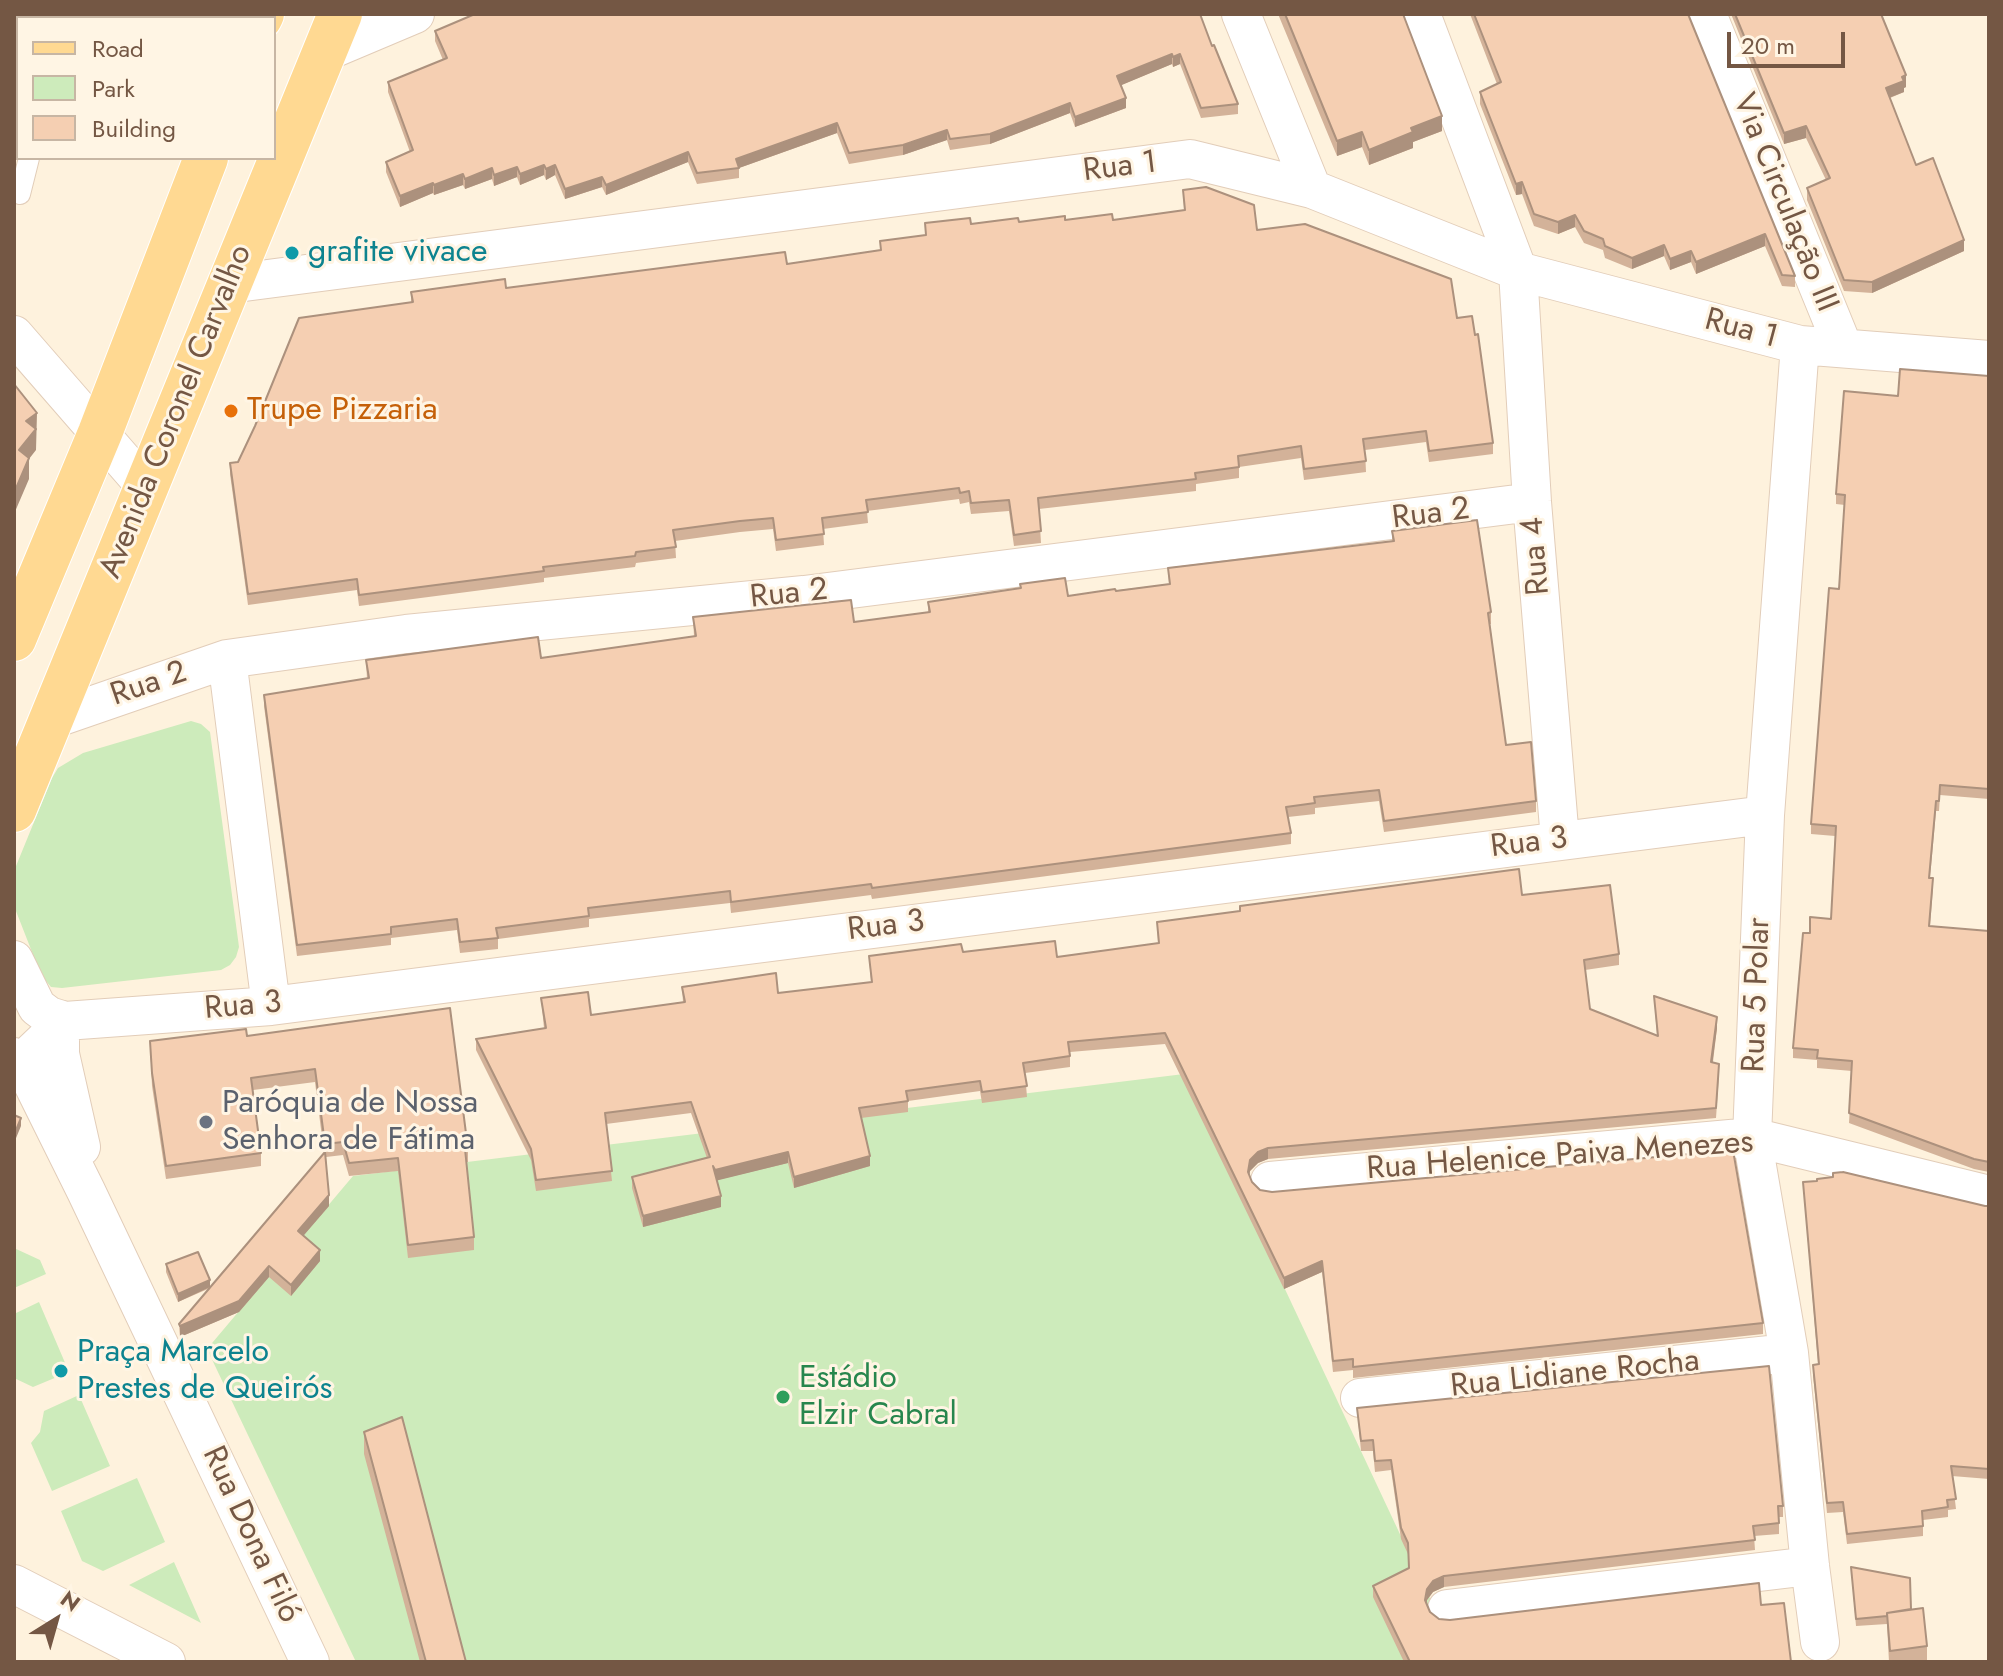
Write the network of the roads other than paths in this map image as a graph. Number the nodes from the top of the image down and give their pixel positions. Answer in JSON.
{"nodes":[{"id":1,"x":415,"y":14,"type":"edge"},
{"id":2,"x":1241,"y":14,"type":"edge"},
{"id":3,"x":1421,"y":14,"type":"edge"},
{"id":4,"x":1707,"y":14,"type":"edge"},
{"id":5,"x":333,"y":33,"type":"edge"},
{"id":6,"x":28,"y":160,"type":"edge"},
{"id":7,"x":205,"y":160,"type":"edge"},
{"id":8,"x":1312,"y":189,"type":"junction"},
{"id":9,"x":20,"y":194,"type":"dead end"},
{"id":10,"x":1518,"y":271,"type":"junction"},
{"id":11,"x":229,"y":284,"type":"junction"},
{"id":12,"x":14,"y":335,"type":"edge"},
{"id":13,"x":1800,"y":345,"type":"junction"},
{"id":14,"x":1843,"y":347,"type":"junction"},
{"id":15,"x":1989,"y":360,"type":"edge"},
{"id":16,"x":100,"y":433,"type":"junction"},
{"id":17,"x":147,"y":488,"type":"junction"},
{"id":18,"x":1532,"y":502,"type":"junction"},
{"id":19,"x":14,"y":639,"type":"edge"},
{"id":20,"x":227,"y":659,"type":"junction"},
{"id":21,"x":53,"y":719,"type":"junction"},
{"id":22,"x":14,"y":810,"type":"edge"},
{"id":23,"x":1765,"y":815,"type":"junction"},
{"id":24,"x":1560,"y":840,"type":"junction"},
{"id":25,"x":14,"y":960,"type":"edge"},
{"id":26,"x":271,"y":1006,"type":"junction"},
{"id":27,"x":65,"y":1021,"type":"junction"},
{"id":28,"x":18,"y":1059,"type":"edge"},
{"id":29,"x":1752,"y":1137,"type":"junction"},
{"id":30,"x":1270,"y":1181,"type":"dead end"},
{"id":31,"x":86,"y":1191,"type":"junction"},
{"id":32,"x":1989,"y":1195,"type":"edge"},
{"id":33,"x":1789,"y":1353,"type":"junction"},
{"id":34,"x":1360,"y":1398,"type":"dead end"},
{"id":35,"x":1810,"y":1566,"type":"junction"},
{"id":36,"x":14,"y":1584,"type":"edge"},
{"id":37,"x":1447,"y":1609,"type":"dead end"},
{"id":38,"x":1820,"y":1642,"type":"dead end"},
{"id":39,"x":166,"y":1662,"type":"edge"},
{"id":40,"x":310,"y":1662,"type":"edge"}],
"edges":[{"from":1,"to":5,"type":"street"},
{"from":2,"to":8,"type":"street"},
{"from":3,"to":10,"type":"street","name":"Rua 4"},
{"from":4,"to":14,"type":"street","name":"Via Circulação III"},
{"from":5,"to":11,"type":"main road","name":"Avenida Coronel Carvalho"},
{"from":6,"to":9,"type":"lane"},
{"from":7,"to":16,"type":"main road","name":"Avenida Coronel Carvalho"},
{"from":8,"to":10,"type":"street","name":"Rua 1"},
{"from":8,"to":11,"type":"street","name":"Rua 1"},
{"from":10,"to":13,"type":"street","name":"Rua 1"},
{"from":10,"to":18,"type":"street","name":"Rua 4"},
{"from":11,"to":17,"type":"main road","name":"Avenida Coronel Carvalho"},
{"from":12,"to":16,"type":"street"},
{"from":13,"to":14,"type":"street","name":"Rua 1"},
{"from":13,"to":23,"type":"street","name":"Rua 5 Polar"},
{"from":14,"to":15,"type":"street","name":"Rua 1"},
{"from":16,"to":17,"type":"street"},
{"from":16,"to":19,"type":"main road","name":"Avenida Coronel Carvalho"},
{"from":17,"to":21,"type":"main road","name":"Avenida Coronel Carvalho"},
{"from":18,"to":20,"type":"street","name":"Rua 2"},
{"from":18,"to":24,"type":"street","name":"Rua 4"},
{"from":20,"to":21,"type":"street","name":"Rua 2"},
{"from":20,"to":26,"type":"street"},
{"from":21,"to":22,"type":"main road","name":"Avenida Coronel Carvalho"},
{"from":23,"to":24,"type":"street","name":"Rua 3"},
{"from":23,"to":29,"type":"street","name":"Rua 5 Polar"},
{"from":24,"to":26,"type":"street","name":"Rua 3"},
{"from":25,"to":27,"type":"street"},
{"from":26,"to":27,"type":"street","name":"Rua 3"},
{"from":27,"to":28,"type":"street"},
{"from":27,"to":31,"type":"street","name":"Rua Dona Filó"},
{"from":28,"to":31,"type":"street","name":"Rua Dona Filó"},
{"from":29,"to":30,"type":"street","name":"Rua Helenice Paiva Menezes"},
{"from":29,"to":32,"type":"street","name":"Rua Helenice Paiva Menezes"},
{"from":29,"to":33,"type":"street","name":"Rua 5 Polar"},
{"from":31,"to":40,"type":"street","name":"Rua Dona Filó"},
{"from":33,"to":34,"type":"street","name":"Rua Lidiane Rocha"},
{"from":33,"to":35,"type":"street","name":"Rua 5 Polar"},
{"from":35,"to":37,"type":"street"},
{"from":35,"to":38,"type":"street","name":"Rua 5 Polar"},
{"from":36,"to":39,"type":"street"}]}
